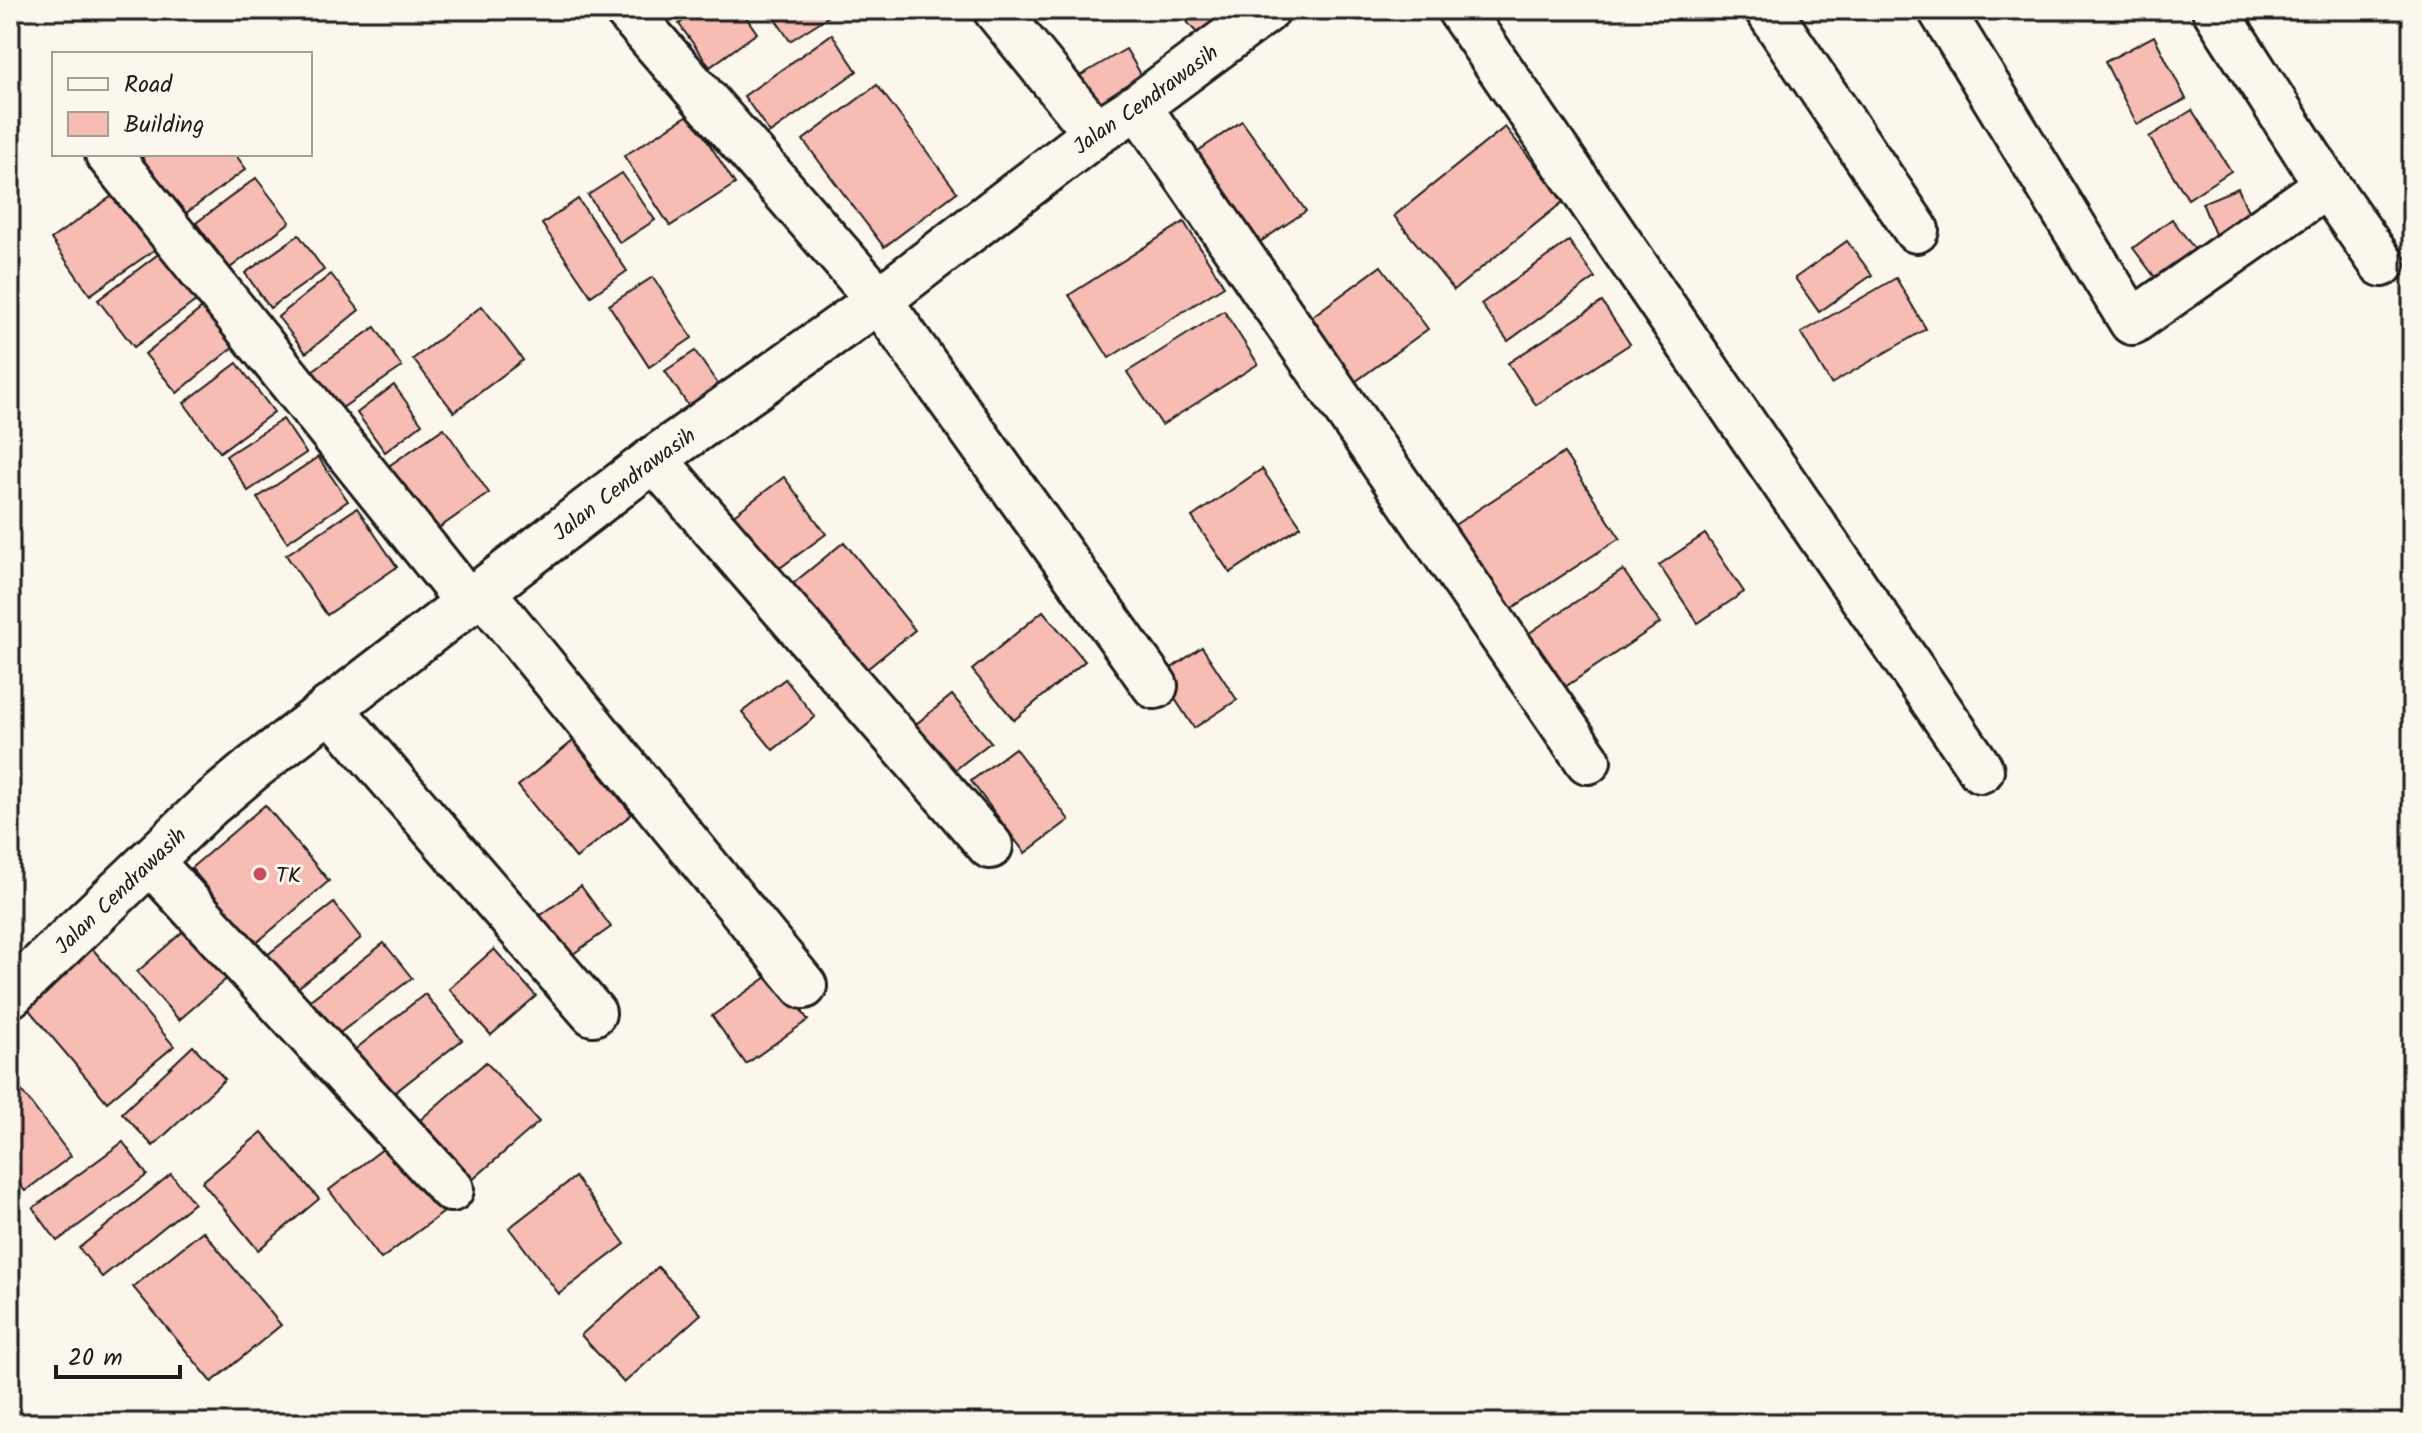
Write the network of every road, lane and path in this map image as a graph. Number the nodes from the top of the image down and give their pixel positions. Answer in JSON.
{"nodes":[{"id":1,"x":627,"y":10,"type":"edge"},
{"id":2,"x":996,"y":10,"type":"edge"},
{"id":3,"x":1267,"y":10,"type":"edge"},
{"id":4,"x":1460,"y":10,"type":"edge"},
{"id":5,"x":1768,"y":10,"type":"edge"},
{"id":6,"x":1941,"y":10,"type":"edge"},
{"id":7,"x":2215,"y":10,"type":"edge"},
{"id":8,"x":1138,"y":106,"type":"junction"},
{"id":9,"x":1096,"y":133,"type":"junction"},
{"id":10,"x":110,"y":156,"type":"edge"},
{"id":11,"x":2327,"y":185,"type":"junction"},
{"id":12,"x":1916,"y":230,"type":"dead end"},
{"id":13,"x":2382,"y":264,"type":"dead end"},
{"id":14,"x":879,"y":300,"type":"junction"},
{"id":15,"x":654,"y":459,"type":"junction"},
{"id":16,"x":475,"y":597,"type":"junction"},
{"id":17,"x":1155,"y":686,"type":"dead end"},
{"id":18,"x":330,"y":708,"type":"junction"},
{"id":19,"x":1588,"y":761,"type":"dead end"},
{"id":20,"x":1981,"y":770,"type":"dead end"},
{"id":21,"x":990,"y":846,"type":"dead end"},
{"id":22,"x":150,"y":861,"type":"junction"},
{"id":23,"x":804,"y":986,"type":"dead end"},
{"id":24,"x":10,"y":995,"type":"edge"},
{"id":25,"x":593,"y":1013,"type":"dead end"},
{"id":26,"x":451,"y":1189,"type":"dead end"}],
"edges":[{"from":1,"to":14,"type":"street"},
{"from":2,"to":9,"type":"street"},
{"from":3,"to":8,"type":"street","name":"Jalan Cendrawasih"},
{"from":4,"to":20,"type":"street"},
{"from":5,"to":12,"type":"street"},
{"from":6,"to":11,"type":"street"},
{"from":7,"to":11,"type":"street"},
{"from":8,"to":9,"type":"street","name":"Jalan Cendrawasih"},
{"from":8,"to":19,"type":"street"},
{"from":9,"to":14,"type":"street","name":"Jalan Cendrawasih"},
{"from":10,"to":16,"type":"street"},
{"from":11,"to":13,"type":"street"},
{"from":14,"to":15,"type":"street","name":"Jalan Cendrawasih"},
{"from":14,"to":17,"type":"street"},
{"from":15,"to":16,"type":"street","name":"Jalan Cendrawasih"},
{"from":15,"to":21,"type":"street"},
{"from":16,"to":18,"type":"street","name":"Jalan Cendrawasih"},
{"from":16,"to":23,"type":"street"},
{"from":18,"to":22,"type":"street","name":"Jalan Cendrawasih"},
{"from":18,"to":25,"type":"street"},
{"from":22,"to":24,"type":"street","name":"Jalan Cendrawasih"},
{"from":22,"to":26,"type":"street"}]}
